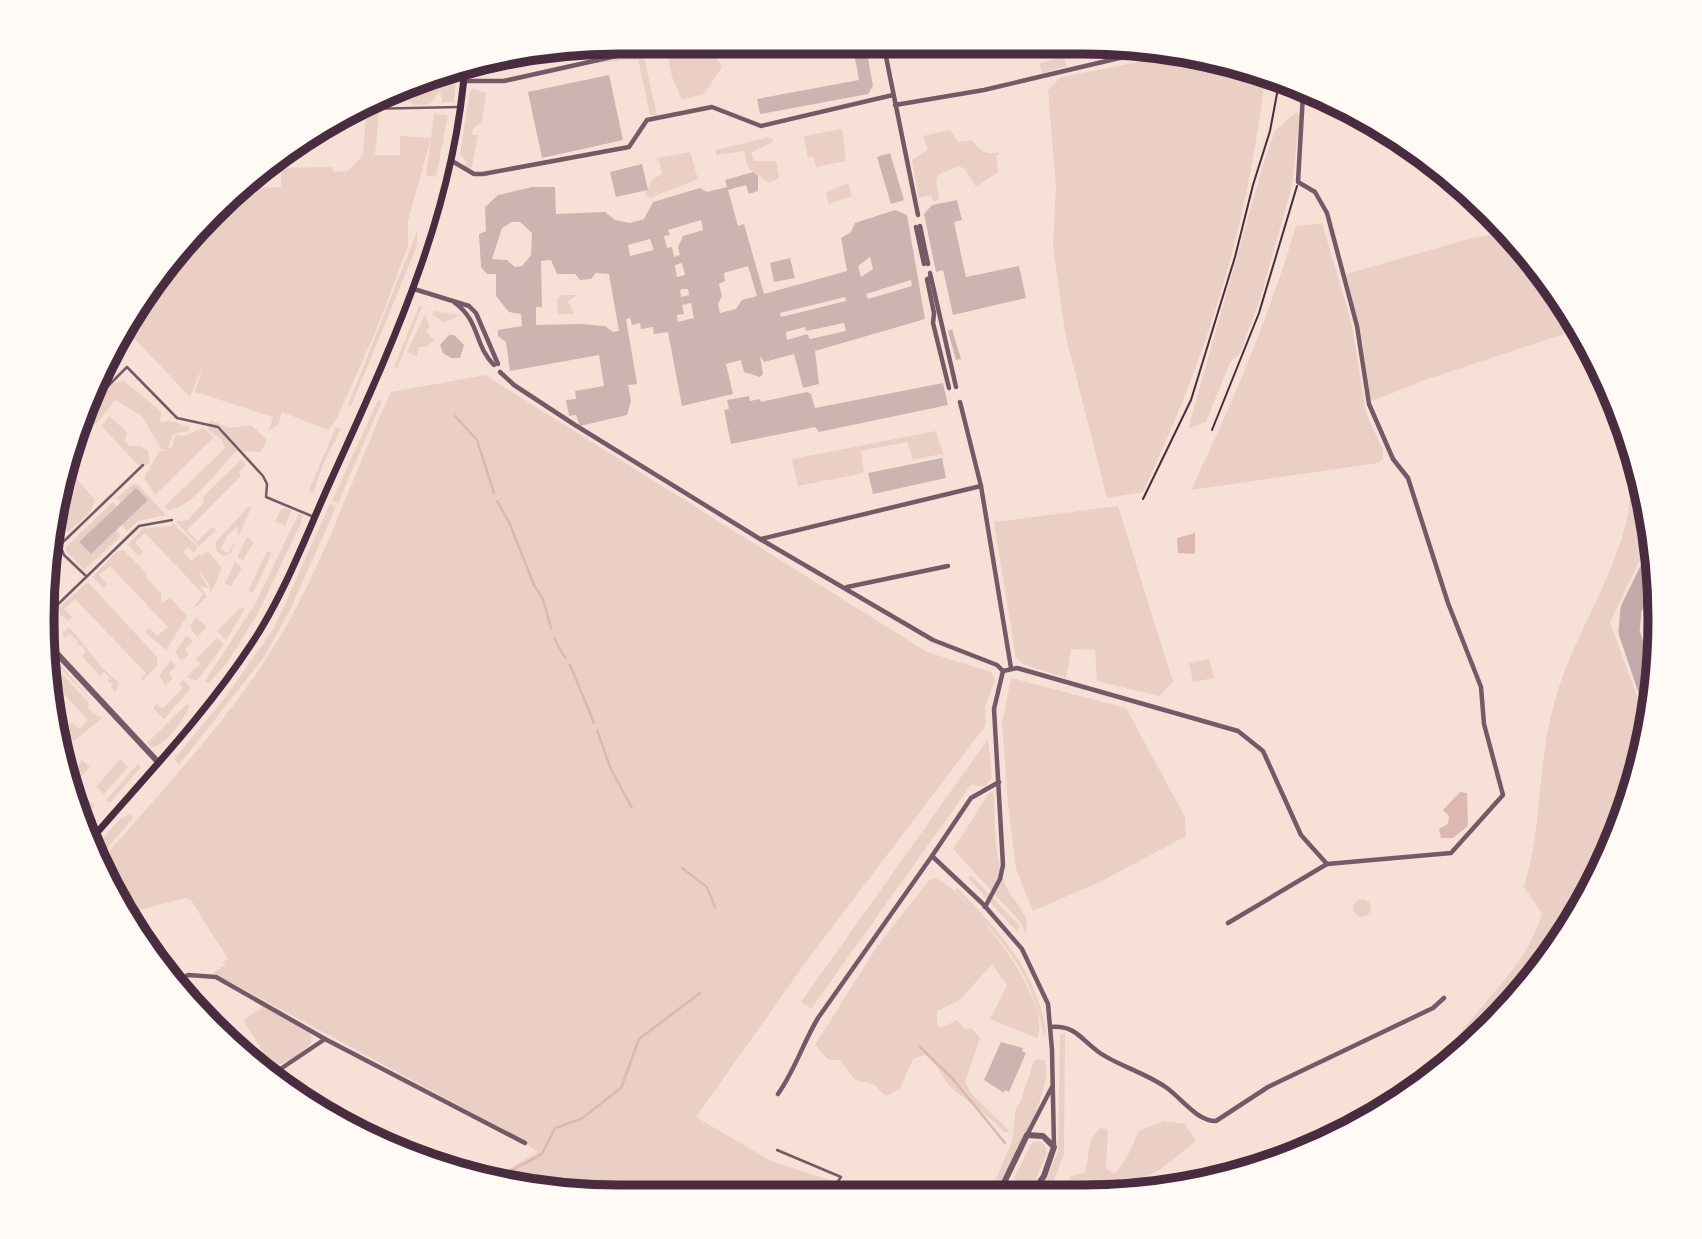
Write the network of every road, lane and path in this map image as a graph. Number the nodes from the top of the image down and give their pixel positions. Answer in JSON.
{"nodes":[{"id":1,"x":625,"y":54,"type":"edge"},
{"id":2,"x":885,"y":54,"type":"edge"},
{"id":3,"x":1128,"y":56,"type":"edge"},
{"id":4,"x":464,"y":76,"type":"edge"},
{"id":5,"x":464,"y":81,"type":"junction"},
{"id":6,"x":1278,"y":89,"type":"edge"},
{"id":7,"x":893,"y":95,"type":"junction"},
{"id":8,"x":1303,"y":99,"type":"edge"},
{"id":9,"x":895,"y":105,"type":"junction"},
{"id":10,"x":461,"y":107,"type":"junction"},
{"id":11,"x":378,"y":109,"type":"edge"},
{"id":12,"x":451,"y":160,"type":"junction"},
{"id":13,"x":1298,"y":182,"type":"junction"},
{"id":14,"x":916,"y":216,"type":"dead end"},
{"id":15,"x":918,"y":227,"type":"dead end"},
{"id":16,"x":926,"y":264,"type":"dead end"},
{"id":17,"x":414,"y":289,"type":"junction"},
{"id":18,"x":496,"y":364,"type":"dead end"},
{"id":19,"x":500,"y":372,"type":"dead end"},
{"id":20,"x":956,"y":387,"type":"dead end"},
{"id":21,"x":949,"y":388,"type":"dead end"},
{"id":22,"x":102,"y":392,"type":"edge"},
{"id":23,"x":953,"y":403,"type":"dead end"},
{"id":24,"x":1212,"y":430,"type":"dead end"},
{"id":25,"x":143,"y":465,"type":"dead end"},
{"id":26,"x":981,"y":486,"type":"junction"},
{"id":27,"x":1143,"y":499,"type":"dead end"},
{"id":28,"x":314,"y":517,"type":"junction"},
{"id":29,"x":172,"y":520,"type":"dead end"},
{"id":30,"x":760,"y":539,"type":"junction"},
{"id":31,"x":948,"y":566,"type":"dead end"},
{"id":32,"x":86,"y":576,"type":"junction"},
{"id":33,"x":846,"y":587,"type":"junction"},
{"id":34,"x":54,"y":608,"type":"edge"},
{"id":35,"x":55,"y":652,"type":"edge"},
{"id":36,"x":1012,"y":668,"type":"junction"},
{"id":37,"x":1003,"y":671,"type":"junction"},
{"id":38,"x":158,"y":762,"type":"junction"},
{"id":39,"x":999,"y":782,"type":"junction"},
{"id":40,"x":96,"y":834,"type":"edge"},
{"id":41,"x":932,"y":856,"type":"junction"},
{"id":42,"x":1327,"y":864,"type":"junction"},
{"id":43,"x":984,"y":905,"type":"junction"},
{"id":44,"x":1228,"y":923,"type":"dead end"},
{"id":45,"x":183,"y":978,"type":"edge"},
{"id":46,"x":1444,"y":998,"type":"dead end"},
{"id":47,"x":1051,"y":1027,"type":"junction"},
{"id":48,"x":325,"y":1039,"type":"junction"},
{"id":49,"x":278,"y":1070,"type":"edge"},
{"id":50,"x":1053,"y":1083,"type":"junction"},
{"id":51,"x":778,"y":1094,"type":"dead end"},
{"id":52,"x":1027,"y":1135,"type":"junction"},
{"id":53,"x":525,"y":1143,"type":"dead end"},
{"id":54,"x":1054,"y":1147,"type":"junction"},
{"id":55,"x":777,"y":1150,"type":"dead end"},
{"id":56,"x":835,"y":1185,"type":"edge"},
{"id":57,"x":1003,"y":1185,"type":"edge"},
{"id":58,"x":1038,"y":1185,"type":"edge"}],
"edges":[{"from":1,"to":5,"type":"street"},
{"from":2,"to":7,"type":"street"},
{"from":3,"to":9,"type":"street"},
{"from":4,"to":5,"type":"main road"},
{"from":5,"to":10,"type":"main road"},
{"from":6,"to":27,"type":"path"},
{"from":7,"to":9,"type":"street"},
{"from":7,"to":12,"type":"street"},
{"from":8,"to":13,"type":"street"},
{"from":9,"to":14,"type":"street"},
{"from":10,"to":11,"type":"lane"},
{"from":10,"to":12,"type":"main road"},
{"from":12,"to":17,"type":"main road"},
{"from":13,"to":24,"type":"path"},
{"from":13,"to":42,"type":"street"},
{"from":15,"to":16,"type":"street"},
{"from":17,"to":18,"type":"street"},
{"from":17,"to":28,"type":"main road"},
{"from":19,"to":30,"type":"street"},
{"from":20,"to":21,"type":"street"},
{"from":22,"to":28,"type":"lane"},
{"from":23,"to":26,"type":"street"},
{"from":25,"to":32,"type":"lane"},
{"from":26,"to":30,"type":"street"},
{"from":26,"to":36,"type":"street"},
{"from":28,"to":38,"type":"main road"},
{"from":29,"to":32,"type":"lane"},
{"from":30,"to":33,"type":"street"},
{"from":31,"to":33,"type":"street"},
{"from":32,"to":34,"type":"lane"},
{"from":33,"to":37,"type":"street"},
{"from":35,"to":38,"type":"street"},
{"from":36,"to":37,"type":"street"},
{"from":36,"to":42,"type":"street"},
{"from":37,"to":39,"type":"street"},
{"from":38,"to":40,"type":"main road"},
{"from":39,"to":41,"type":"street"},
{"from":39,"to":43,"type":"street"},
{"from":41,"to":43,"type":"street"},
{"from":41,"to":51,"type":"street"},
{"from":42,"to":44,"type":"street"},
{"from":43,"to":47,"type":"street"},
{"from":45,"to":48,"type":"street"},
{"from":46,"to":47,"type":"street"},
{"from":47,"to":50,"type":"street"},
{"from":48,"to":49,"type":"street"},
{"from":48,"to":53,"type":"street"},
{"from":50,"to":52,"type":"street"},
{"from":50,"to":54,"type":"street"},
{"from":52,"to":54,"type":"street"},
{"from":52,"to":57,"type":"street"},
{"from":54,"to":58,"type":"street"},
{"from":55,"to":56,"type":"lane"}]}
